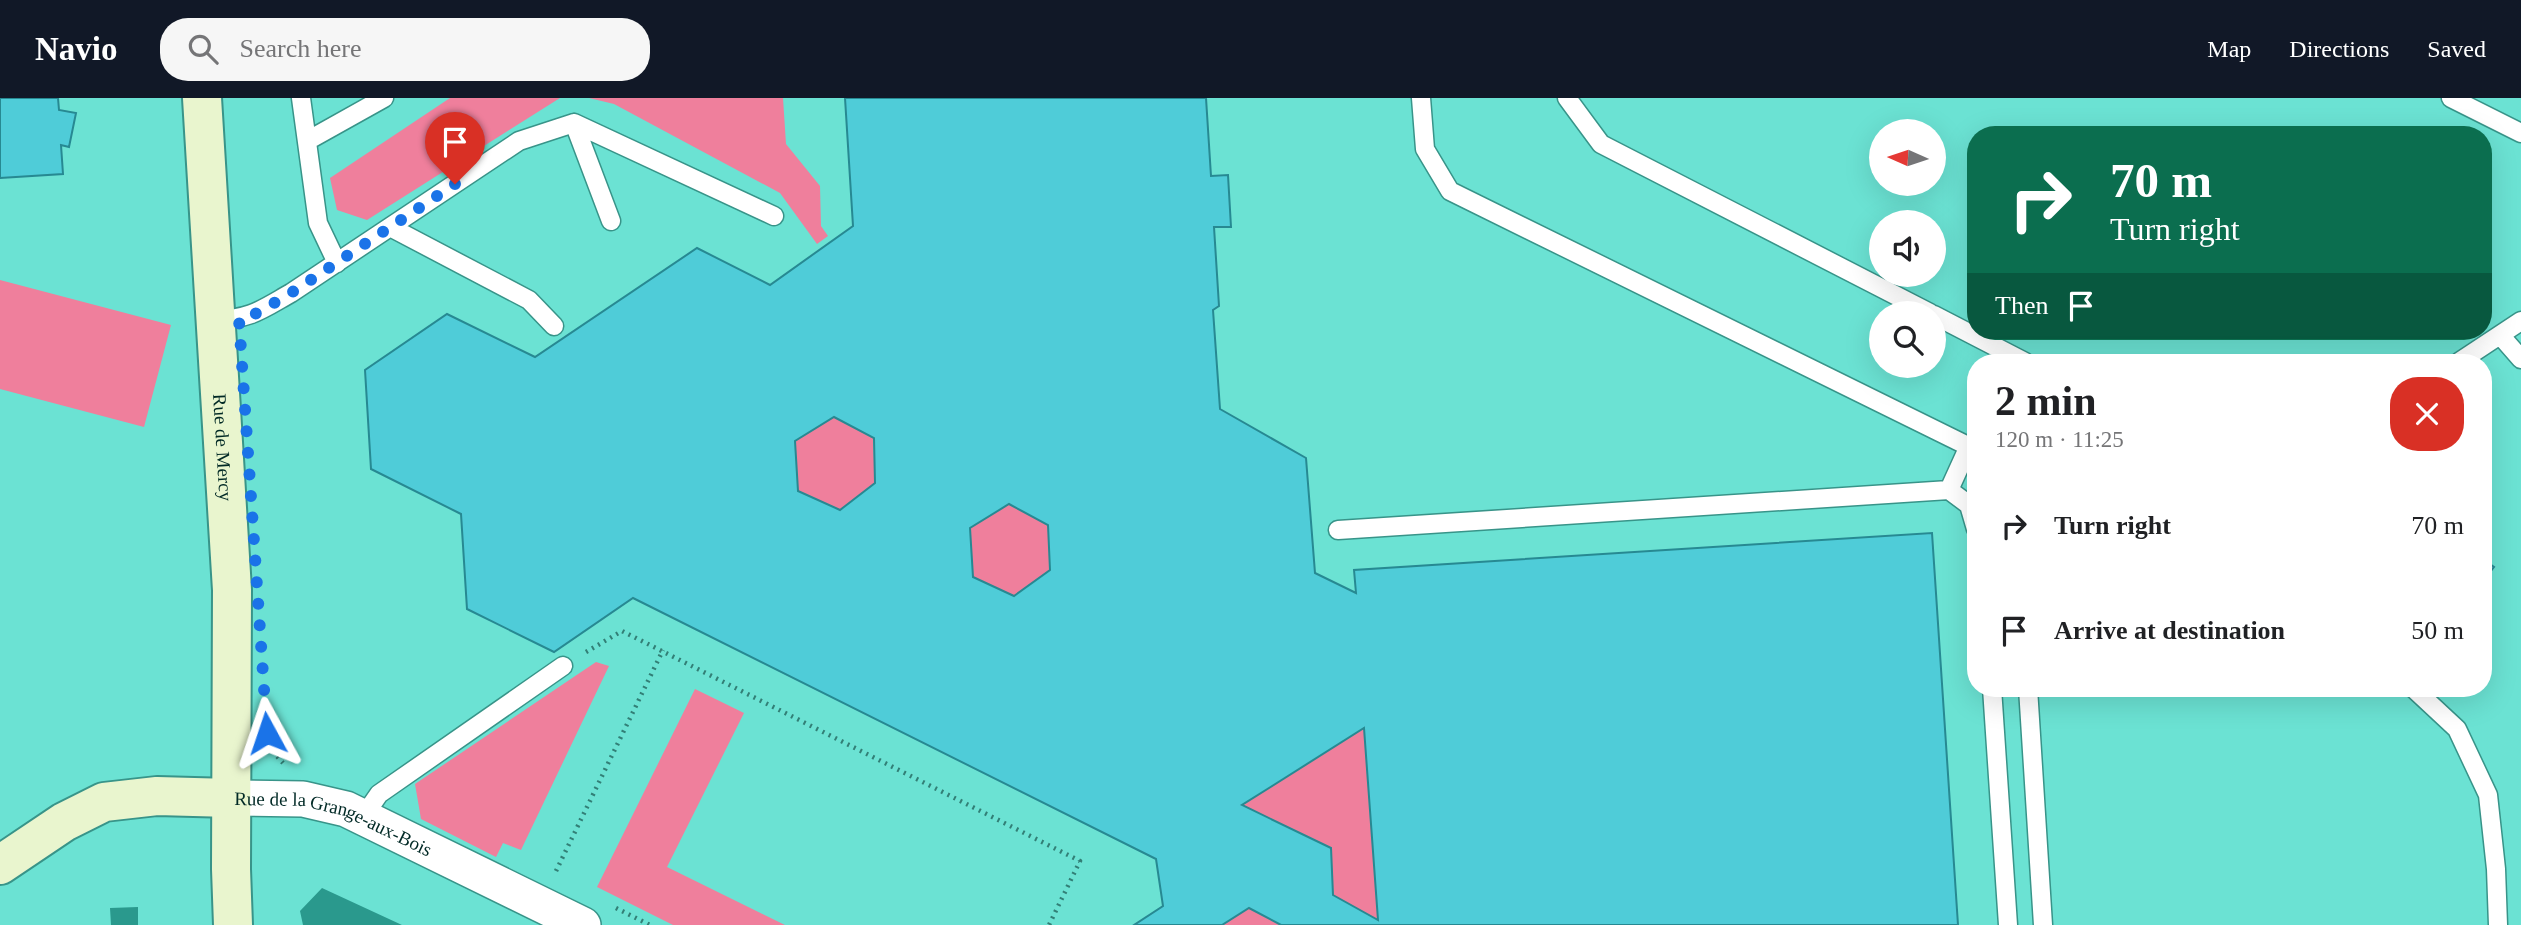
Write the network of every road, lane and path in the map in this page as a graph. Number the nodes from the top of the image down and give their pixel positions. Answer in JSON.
{"nodes":[{"id":1,"x":202,"y":98,"type":"edge"},
{"id":2,"x":301,"y":98,"type":"edge"},
{"id":3,"x":384,"y":98,"type":"edge"},
{"id":4,"x":1421,"y":98,"type":"edge"},
{"id":5,"x":1567,"y":98,"type":"edge"},
{"id":6,"x":2451,"y":98,"type":"edge"},
{"id":7,"x":574,"y":123,"type":"junction"},
{"id":8,"x":2521,"y":133,"type":"edge"},
{"id":9,"x":307,"y":141,"type":"junction"},
{"id":10,"x":774,"y":216,"type":"dead end"},
{"id":11,"x":611,"y":221,"type":"dead end"},
{"id":12,"x":390,"y":227,"type":"junction"},
{"id":13,"x":337,"y":263,"type":"junction"},
{"id":14,"x":1907,"y":301,"type":"edge"},
{"id":15,"x":215,"y":320,"type":"junction"},
{"id":16,"x":1946,"y":321,"type":"edge"},
{"id":17,"x":2521,"y":321,"type":"edge"},
{"id":18,"x":554,"y":326,"type":"dead end"},
{"id":19,"x":1967,"y":332,"type":"edge"},
{"id":20,"x":2500,"y":335,"type":"junction"},
{"id":21,"x":1982,"y":340,"type":"edge"},
{"id":22,"x":2010,"y":354,"type":"edge"},
{"id":23,"x":2471,"y":354,"type":"edge"},
{"id":24,"x":2521,"y":359,"type":"edge"},
{"id":25,"x":1967,"y":445,"type":"edge"},
{"id":26,"x":1967,"y":458,"type":"edge"},
{"id":27,"x":1949,"y":490,"type":"junction"},
{"id":28,"x":1967,"y":504,"type":"edge"},
{"id":29,"x":1338,"y":530,"type":"dead end"},
{"id":30,"x":663,"y":650,"type":"junction"},
{"id":31,"x":563,"y":666,"type":"joint"},
{"id":32,"x":1993,"y":697,"type":"edge"},
{"id":33,"x":2029,"y":697,"type":"edge"},
{"id":34,"x":2423,"y":697,"type":"edge"},
{"id":35,"x":267,"y":733,"type":"dead end"},
{"id":36,"x":290,"y":770,"type":"dead end"},
{"id":37,"x":231,"y":798,"type":"junction"},
{"id":38,"x":363,"y":817,"type":"junction"},
{"id":39,"x":2,"y":861,"type":"edge"},
{"id":40,"x":552,"y":878,"type":"dead end"},
{"id":41,"x":615,"y":908,"type":"dead end"},
{"id":42,"x":233,"y":925,"type":"edge"},
{"id":43,"x":583,"y":925,"type":"edge"},
{"id":44,"x":650,"y":925,"type":"edge"},
{"id":45,"x":1049,"y":925,"type":"edge"},
{"id":46,"x":2008,"y":925,"type":"edge"},
{"id":47,"x":2043,"y":925,"type":"edge"},
{"id":48,"x":2498,"y":925,"type":"edge"}],
"edges":[{"from":1,"to":15,"type":"street","name":"Rue de Mercy"},
{"from":2,"to":9,"type":"lane"},
{"from":3,"to":9,"type":"lane"},
{"from":4,"to":25,"type":"lane"},
{"from":5,"to":14,"type":"lane"},
{"from":6,"to":8,"type":"lane"},
{"from":7,"to":10,"type":"lane"},
{"from":7,"to":11,"type":"lane"},
{"from":7,"to":12,"type":"lane"},
{"from":9,"to":13,"type":"lane"},
{"from":12,"to":13,"type":"lane"},
{"from":12,"to":18,"type":"lane"},
{"from":13,"to":15,"type":"lane"},
{"from":15,"to":37,"type":"street","name":"Rue de Mercy"},
{"from":16,"to":19,"type":"lane"},
{"from":17,"to":20,"type":"lane"},
{"from":20,"to":23,"type":"lane"},
{"from":20,"to":24,"type":"lane"},
{"from":21,"to":22,"type":"lane"},
{"from":26,"to":27,"type":"lane"},
{"from":27,"to":28,"type":"lane"},
{"from":27,"to":29,"type":"lane"},
{"from":30,"to":31,"type":"path"},
{"from":30,"to":40,"type":"path"},
{"from":30,"to":45,"type":"path"},
{"from":31,"to":38,"type":"lane"},
{"from":32,"to":46,"type":"lane"},
{"from":33,"to":47,"type":"lane"},
{"from":34,"to":48,"type":"lane"},
{"from":35,"to":36,"type":"path"},
{"from":37,"to":38,"type":"street","name":"Rue de la Grange-aux-Bois"},
{"from":37,"to":39,"type":"street","name":"Rue de la Grange-aux-Bois"},
{"from":37,"to":42,"type":"street","name":"Rue de Mercy"},
{"from":38,"to":43,"type":"street","name":"Rue de la Grange-aux-Bois"},
{"from":41,"to":44,"type":"path"}]}
